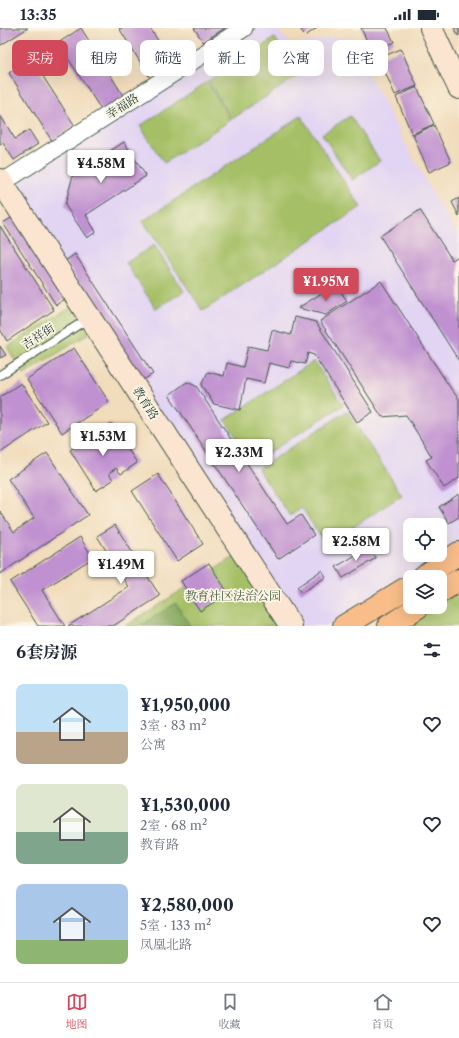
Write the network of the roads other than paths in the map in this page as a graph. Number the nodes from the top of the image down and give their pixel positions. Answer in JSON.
{"nodes":[{"id":1,"x":244,"y":28,"type":"edge"},
{"id":2,"x":431,"y":28,"type":"edge"},
{"id":3,"x":459,"y":88,"type":"edge"},
{"id":4,"x":1,"y":182,"type":"edge"},
{"id":5,"x":90,"y":317,"type":"junction"},
{"id":6,"x":0,"y":375,"type":"edge"},
{"id":7,"x":459,"y":553,"type":"edge"},
{"id":8,"x":434,"y":570,"type":"edge"},
{"id":9,"x":459,"y":580,"type":"edge"},
{"id":10,"x":447,"y":588,"type":"edge"},
{"id":11,"x":403,"y":590,"type":"edge"},
{"id":12,"x":407,"y":614,"type":"edge"},
{"id":13,"x":291,"y":626,"type":"edge"},
{"id":14,"x":344,"y":626,"type":"edge"},
{"id":15,"x":389,"y":626,"type":"edge"}],
"edges":[{"from":1,"to":4,"type":"street","name":"幸福路"},
{"from":2,"to":3,"type":"street"},
{"from":4,"to":5,"type":"street","name":"教育路"},
{"from":5,"to":6,"type":"lane","name":"吉祥街"},
{"from":5,"to":13,"type":"street","name":"教育路"},
{"from":7,"to":8,"type":"main road"},
{"from":9,"to":10,"type":"main road"},
{"from":11,"to":14,"type":"main road"},
{"from":12,"to":15,"type":"main road"}]}
